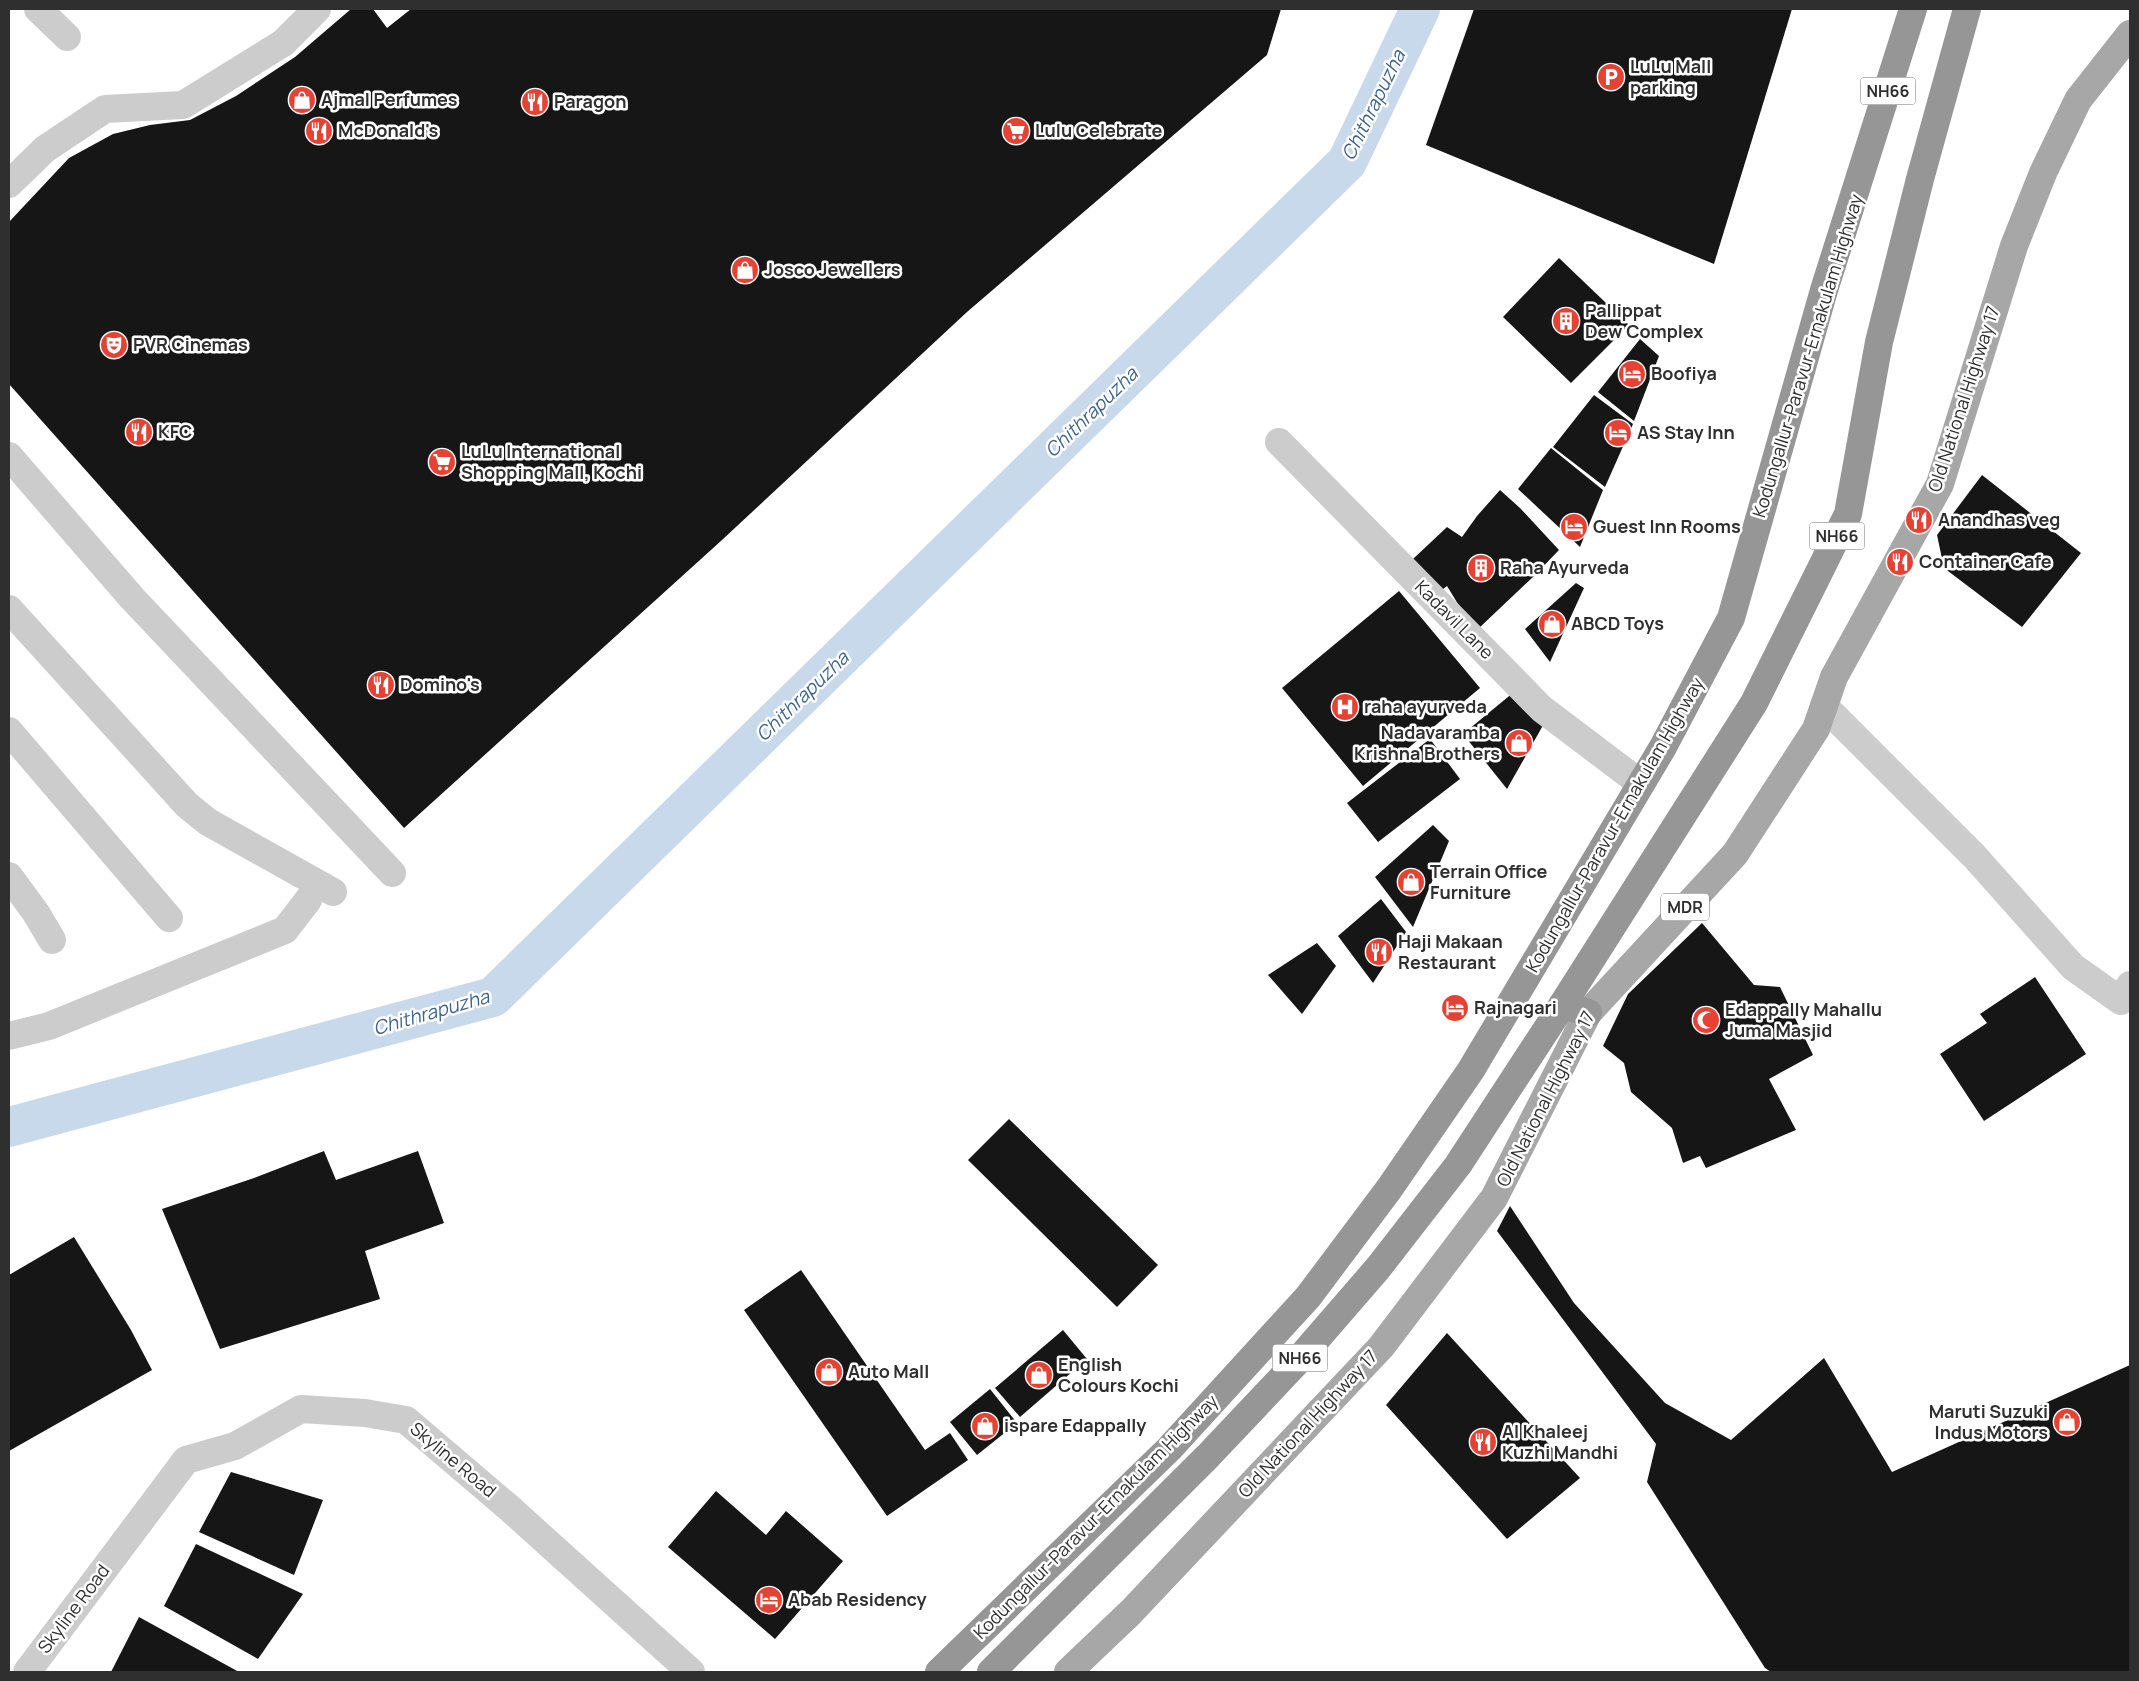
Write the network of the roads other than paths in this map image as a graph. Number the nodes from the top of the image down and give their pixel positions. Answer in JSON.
{"nodes":[{"id":1,"x":38,"y":9,"type":"edge"},
{"id":2,"x":317,"y":9,"type":"edge"},
{"id":3,"x":1913,"y":9,"type":"edge"},
{"id":4,"x":1967,"y":9,"type":"edge"},
{"id":5,"x":2130,"y":34,"type":"edge"},
{"id":6,"x":67,"y":37,"type":"dead end"},
{"id":7,"x":9,"y":184,"type":"edge"},
{"id":8,"x":1280,"y":442,"type":"dead end"},
{"id":9,"x":9,"y":456,"type":"edge"},
{"id":10,"x":14,"y":624,"type":"edge"},
{"id":11,"x":1824,"y":706,"type":"junction"},
{"id":12,"x":9,"y":731,"type":"edge"},
{"id":13,"x":1640,"y":783,"type":"junction"},
{"id":14,"x":392,"y":873,"type":"dead end"},
{"id":15,"x":9,"y":876,"type":"edge"},
{"id":16,"x":170,"y":918,"type":"dead end"},
{"id":17,"x":52,"y":940,"type":"dead end"},
{"id":18,"x":2130,"y":985,"type":"edge"},
{"id":19,"x":1575,"y":1009,"type":"junction"},
{"id":20,"x":9,"y":1036,"type":"edge"},
{"id":21,"x":26,"y":1672,"type":"edge"},
{"id":22,"x":691,"y":1672,"type":"edge"},
{"id":23,"x":939,"y":1672,"type":"edge"},
{"id":24,"x":990,"y":1672,"type":"edge"},
{"id":25,"x":1068,"y":1672,"type":"edge"}],
"edges":[{"from":1,"to":6,"type":"street"},
{"from":2,"to":7,"type":"street"},
{"from":3,"to":13,"type":"highway","name":"Kodungallur-Paravur-Ernakulam Highway","number":"NH66"},
{"from":4,"to":19,"type":"highway","number":"NH66"},
{"from":5,"to":11,"type":"main road","name":"Old National Highway 17","number":"MDR"},
{"from":8,"to":13,"type":"street","name":"Kadavil Lane"},
{"from":9,"to":14,"type":"street"},
{"from":10,"to":20,"type":"street"},
{"from":11,"to":18,"type":"street"},
{"from":11,"to":19,"type":"main road","name":"Old National Highway 17","number":"MDR"},
{"from":12,"to":16,"type":"street"},
{"from":13,"to":23,"type":"highway","name":"Kodungallur-Paravur-Ernakulam Highway","number":"NH66"},
{"from":15,"to":17,"type":"street"},
{"from":19,"to":24,"type":"highway","name":"Kodungallur-Paravur-Ernakulam Highway","number":"NH66"},
{"from":19,"to":25,"type":"main road","name":"Old National Highway 17","number":"MDR"},
{"from":21,"to":22,"type":"street","name":"Skyline Road"}]}
